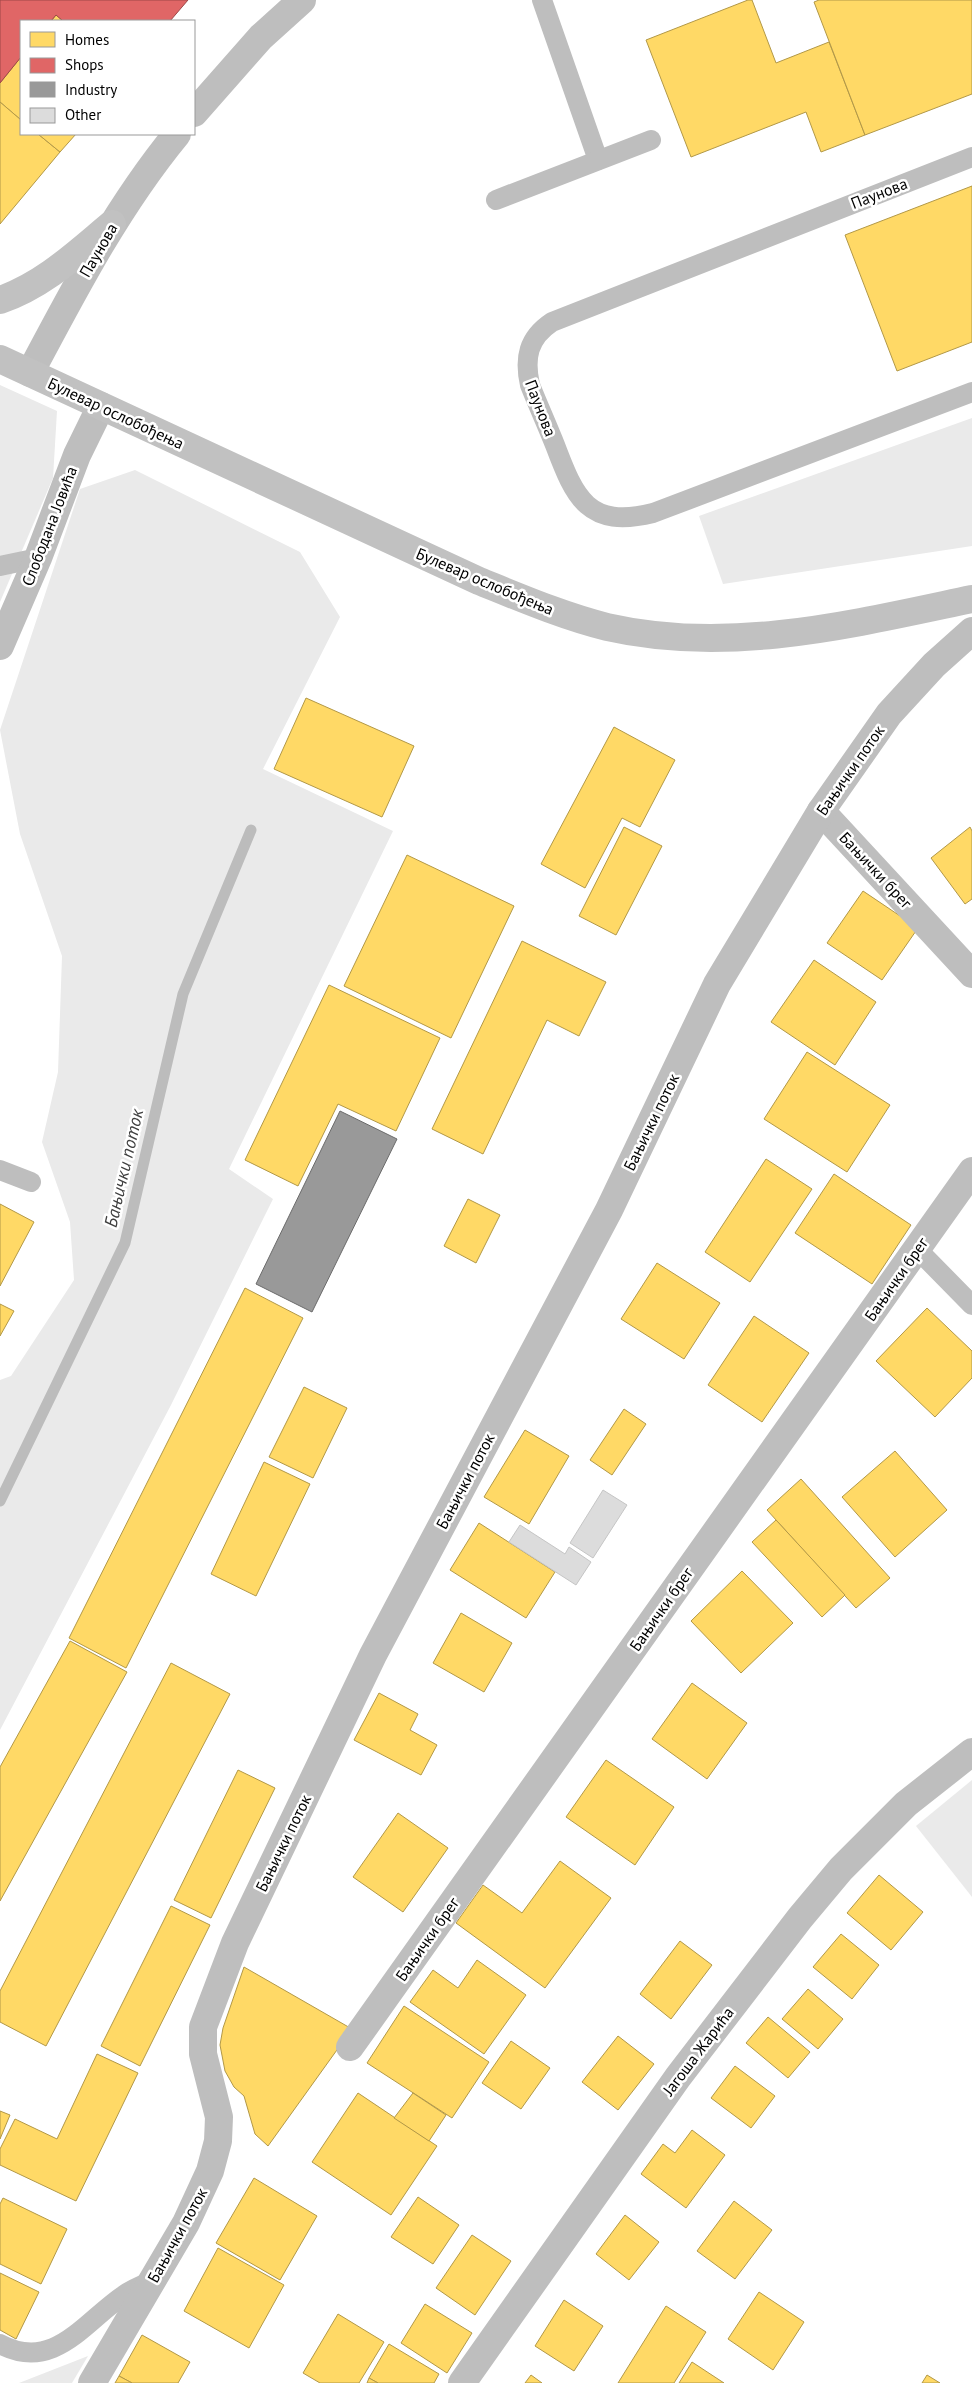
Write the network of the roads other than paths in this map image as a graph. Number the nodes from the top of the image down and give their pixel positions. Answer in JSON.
{"nodes":[{"id":1,"x":302,"y":0,"type":"edge"},
{"id":2,"x":542,"y":0,"type":"edge"},
{"id":3,"x":195,"y":112,"type":"edge"},
{"id":4,"x":176,"y":135,"type":"edge"},
{"id":5,"x":651,"y":140,"type":"dead end"},
{"id":6,"x":972,"y":157,"type":"edge"},
{"id":7,"x":598,"y":160,"type":"junction"},
{"id":8,"x":496,"y":200,"type":"dead end"},
{"id":9,"x":112,"y":224,"type":"junction"},
{"id":10,"x":0,"y":300,"type":"edge"},
{"id":11,"x":0,"y":359,"type":"edge"},
{"id":12,"x":30,"y":373,"type":"junction"},
{"id":13,"x":972,"y":392,"type":"edge"},
{"id":14,"x":101,"y":406,"type":"junction"},
{"id":15,"x":38,"y":558,"type":"junction"},
{"id":16,"x":0,"y":566,"type":"edge"},
{"id":17,"x":972,"y":599,"type":"edge"},
{"id":18,"x":972,"y":631,"type":"edge"},
{"id":19,"x":0,"y":646,"type":"edge"},
{"id":20,"x":821,"y":811,"type":"junction"},
{"id":21,"x":972,"y":974,"type":"edge"},
{"id":22,"x":0,"y":1170,"type":"edge"},
{"id":23,"x":972,"y":1171,"type":"edge"},
{"id":24,"x":31,"y":1182,"type":"dead end"},
{"id":25,"x":916,"y":1249,"type":"junction"},
{"id":26,"x":972,"y":1305,"type":"edge"},
{"id":27,"x":972,"y":1752,"type":"edge"},
{"id":28,"x":350,"y":2047,"type":"dead end"},
{"id":29,"x":152,"y":2281,"type":"junction"},
{"id":30,"x":0,"y":2344,"type":"edge"},
{"id":31,"x":92,"y":2383,"type":"edge"},
{"id":32,"x":462,"y":2383,"type":"edge"}],
"edges":[{"from":1,"to":3,"type":"street"},
{"from":2,"to":7,"type":"lane"},
{"from":4,"to":9,"type":"street","name":"Паунова"},
{"from":5,"to":7,"type":"lane"},
{"from":6,"to":13,"type":"lane","name":"Паунова"},
{"from":7,"to":8,"type":"lane"},
{"from":9,"to":10,"type":"main road"},
{"from":9,"to":12,"type":"street","name":"Паунова"},
{"from":11,"to":12,"type":"main road","name":"Булевар ослобођења"},
{"from":12,"to":14,"type":"main road","name":"Булевар ослобођења"},
{"from":14,"to":15,"type":"street","name":"Слободана Јовића"},
{"from":14,"to":17,"type":"main road","name":"Булевар ослобођења"},
{"from":15,"to":16,"type":"lane"},
{"from":15,"to":19,"type":"street","name":"Слободана Јовића"},
{"from":18,"to":20,"type":"street","name":"Бањички поток"},
{"from":20,"to":21,"type":"street","name":"Бањички брег"},
{"from":20,"to":29,"type":"street","name":"Бањички поток"},
{"from":22,"to":24,"type":"lane"},
{"from":23,"to":25,"type":"street","name":"Бањички брег"},
{"from":25,"to":26,"type":"lane"},
{"from":25,"to":28,"type":"street","name":"Бањички брег"},
{"from":27,"to":32,"type":"street","name":"Јагоша Жарића"},
{"from":29,"to":30,"type":"lane"},
{"from":29,"to":31,"type":"street","name":"Бањички поток"}]}
